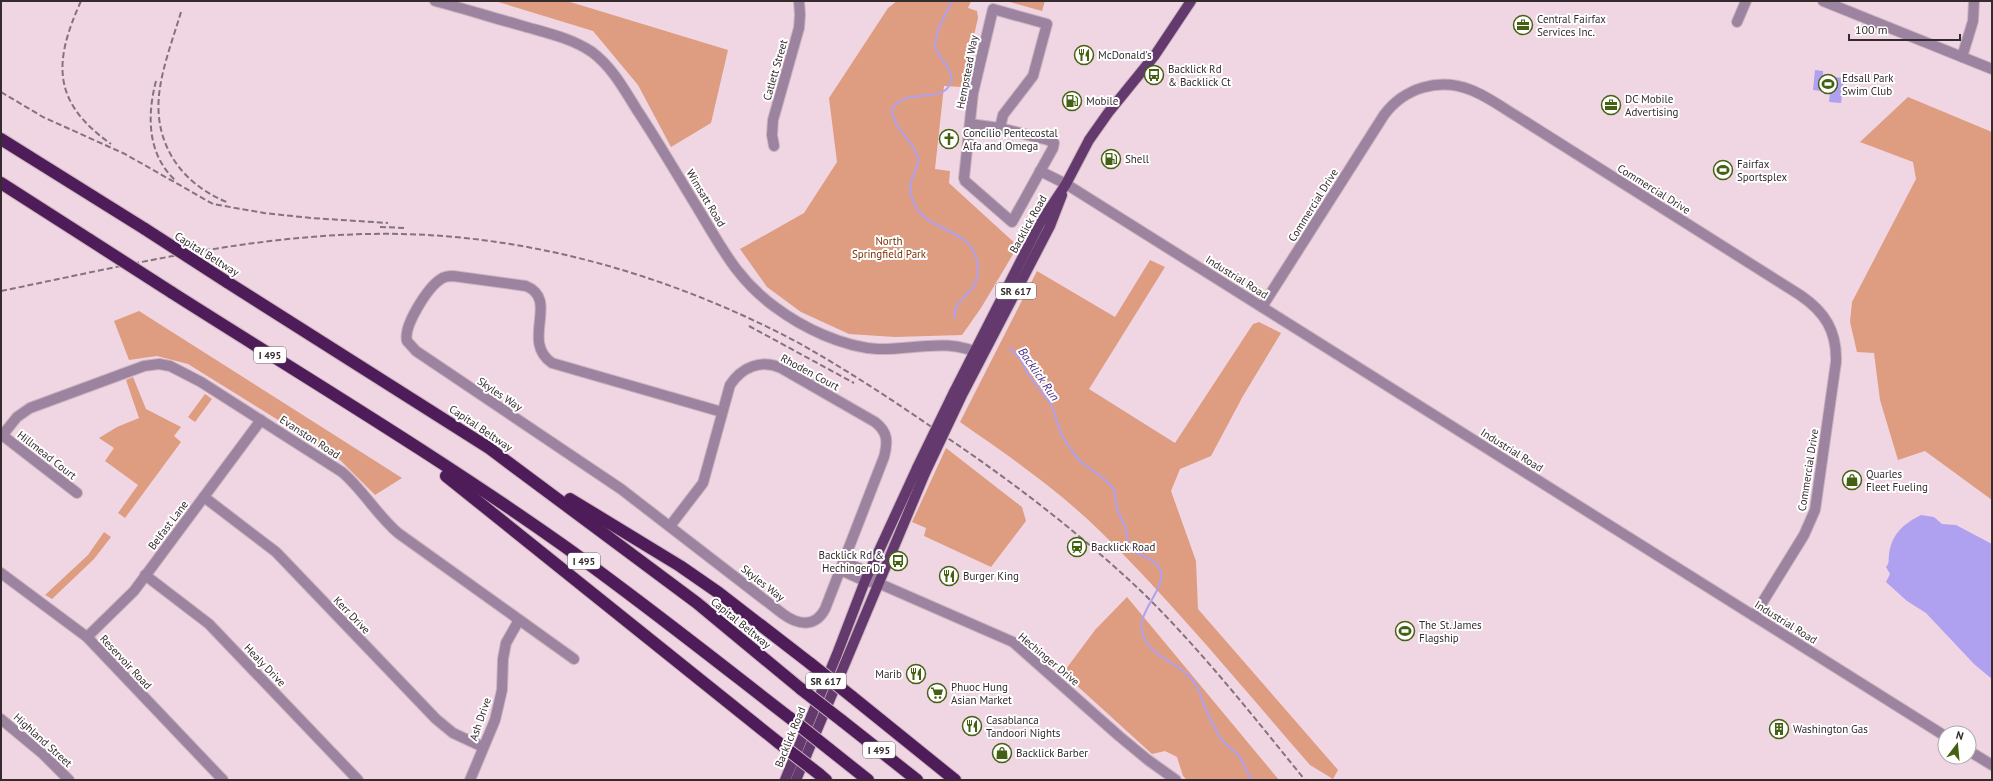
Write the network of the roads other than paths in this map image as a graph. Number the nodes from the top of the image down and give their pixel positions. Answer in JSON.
{"nodes":[{"id":1,"x":435,"y":1,"type":"edge"},
{"id":2,"x":799,"y":1,"type":"edge"},
{"id":3,"x":1192,"y":1,"type":"edge"},
{"id":4,"x":1746,"y":1,"type":"edge"},
{"id":5,"x":1823,"y":1,"type":"edge"},
{"id":6,"x":1974,"y":1,"type":"edge"},
{"id":7,"x":1737,"y":22,"type":"dead end"},
{"id":8,"x":1962,"y":57,"type":"junction"},
{"id":9,"x":1992,"y":70,"type":"edge"},
{"id":10,"x":970,"y":124,"type":"junction"},
{"id":11,"x":1000,"y":128,"type":"junction"},
{"id":12,"x":1,"y":139,"type":"edge"},
{"id":13,"x":774,"y":146,"type":"dead end"},
{"id":14,"x":1040,"y":171,"type":"junction"},
{"id":15,"x":1,"y":183,"type":"edge"},
{"id":16,"x":1066,"y":184,"type":"junction"},
{"id":17,"x":1262,"y":307,"type":"junction"},
{"id":18,"x":978,"y":353,"type":"junction"},
{"id":19,"x":722,"y":412,"type":"junction"},
{"id":20,"x":369,"y":417,"type":"junction"},
{"id":21,"x":261,"y":420,"type":"junction"},
{"id":22,"x":2,"y":436,"type":"edge"},
{"id":23,"x":490,"y":448,"type":"junction"},
{"id":24,"x":921,"y":470,"type":"junction"},
{"id":25,"x":76,"y":493,"type":"dead end"},
{"id":26,"x":204,"y":497,"type":"junction"},
{"id":27,"x":670,"y":526,"type":"junction"},
{"id":28,"x":842,"y":566,"type":"junction"},
{"id":29,"x":1,"y":573,"type":"edge"},
{"id":30,"x":145,"y":576,"type":"junction"},
{"id":31,"x":867,"y":576,"type":"junction"},
{"id":32,"x":878,"y":583,"type":"junction"},
{"id":33,"x":1754,"y":616,"type":"junction"},
{"id":34,"x":519,"y":620,"type":"junction"},
{"id":35,"x":86,"y":637,"type":"junction"},
{"id":36,"x":574,"y":658,"type":"dead end"},
{"id":37,"x":1,"y":719,"type":"edge"},
{"id":38,"x":841,"y":720,"type":"junction"},
{"id":39,"x":1937,"y":731,"type":"edge"},
{"id":40,"x":483,"y":747,"type":"junction"},
{"id":41,"x":1977,"y":756,"type":"edge"},
{"id":42,"x":1992,"y":765,"type":"edge"},
{"id":43,"x":823,"y":777,"type":"edge"},
{"id":44,"x":69,"y":780,"type":"edge"},
{"id":45,"x":223,"y":780,"type":"edge"},
{"id":46,"x":358,"y":780,"type":"edge"},
{"id":47,"x":470,"y":780,"type":"edge"},
{"id":48,"x":785,"y":780,"type":"edge"},
{"id":49,"x":796,"y":780,"type":"edge"},
{"id":50,"x":868,"y":780,"type":"edge"},
{"id":51,"x":907,"y":780,"type":"edge"},
{"id":52,"x":917,"y":780,"type":"edge"},
{"id":53,"x":955,"y":780,"type":"edge"},
{"id":54,"x":1176,"y":780,"type":"edge"}],
"edges":[{"from":1,"to":18,"type":"street","name":"Wimsatt Road"},
{"from":2,"to":13,"type":"street","name":"Catlett Street"},
{"from":3,"to":16,"type":"main road","name":"Backlick Road","number":"SR 617"},
{"from":4,"to":7,"type":"street"},
{"from":5,"to":8,"type":"street"},
{"from":6,"to":8,"type":"street"},
{"from":8,"to":9,"type":"street"},
{"from":10,"to":11,"type":"street"},
{"from":10,"to":11,"type":"street","name":"Hempstead Way"},
{"from":10,"to":14,"type":"street","name":"Hempstead Way"},
{"from":11,"to":14,"type":"street"},
{"from":12,"to":23,"type":"highway","name":"Capital Beltway","number":"I 495","bridge":true},
{"from":14,"to":16,"type":"street","name":"Industrial Road"},
{"from":15,"to":20,"type":"highway","number":"I 495","bridge":true},
{"from":16,"to":17,"type":"street","name":"Industrial Road"},
{"from":16,"to":18,"type":"main road","name":"Backlick Road","number":"SR 617"},
{"from":17,"to":33,"type":"street","name":"Industrial Road"},
{"from":17,"to":33,"type":"street","name":"Commercial Drive"},
{"from":18,"to":24,"type":"main road","name":"Backlick Road","number":"SR 617","bridge":true},
{"from":19,"to":27,"type":"street","name":"Rhoden Court"},
{"from":19,"to":27,"type":"street","name":"Skyles Way"},
{"from":19,"to":28,"type":"street","name":"Rhoden Court"},
{"from":20,"to":43,"type":"highway","bridge":true},
{"from":20,"to":50,"type":"highway","number":"I 495","bridge":true},
{"from":21,"to":22,"type":"street","name":"Evanston Road"},
{"from":21,"to":26,"type":"street","name":"Belfast Lane"},
{"from":21,"to":34,"type":"street","name":"Evanston Road"},
{"from":22,"to":25,"type":"street","name":"Hillmead Court"},
{"from":23,"to":38,"type":"highway","name":"Capital Beltway","number":"I 495","bridge":true},
{"from":23,"to":53,"type":"highway","bridge":true},
{"from":24,"to":31,"type":"main road","name":"Backlick Road","number":"SR 617"},
{"from":24,"to":32,"type":"main road","name":"Backlick Road","number":"SR 617"},
{"from":26,"to":30,"type":"street","name":"Belfast Lane"},
{"from":26,"to":40,"type":"street","name":"Kerr Drive"},
{"from":27,"to":28,"type":"street","name":"Skyles Way"},
{"from":28,"to":31,"type":"street"},
{"from":29,"to":35,"type":"street","name":"Reservoir Road"},
{"from":30,"to":35,"type":"street","name":"Belfast Lane"},
{"from":30,"to":46,"type":"street","name":"Healy Drive"},
{"from":31,"to":32,"type":"street"},
{"from":31,"to":48,"type":"main road","name":"Backlick Road","number":"SR 617"},
{"from":32,"to":49,"type":"main road","name":"Backlick Road","number":"SR 617"},
{"from":32,"to":54,"type":"street","name":"Hechinger Drive"},
{"from":33,"to":39,"type":"street","name":"Industrial Road"},
{"from":34,"to":36,"type":"street","name":"Evanston Road"},
{"from":34,"to":40,"type":"street","name":"Ash Drive"},
{"from":35,"to":45,"type":"street","name":"Reservoir Road"},
{"from":37,"to":44,"type":"street","name":"Highland Street"},
{"from":38,"to":51,"type":"highway"},
{"from":38,"to":52,"type":"highway","name":"Capital Beltway","number":"I 495"},
{"from":40,"to":47,"type":"street","name":"Ash Drive"},
{"from":41,"to":42,"type":"street"}]}
